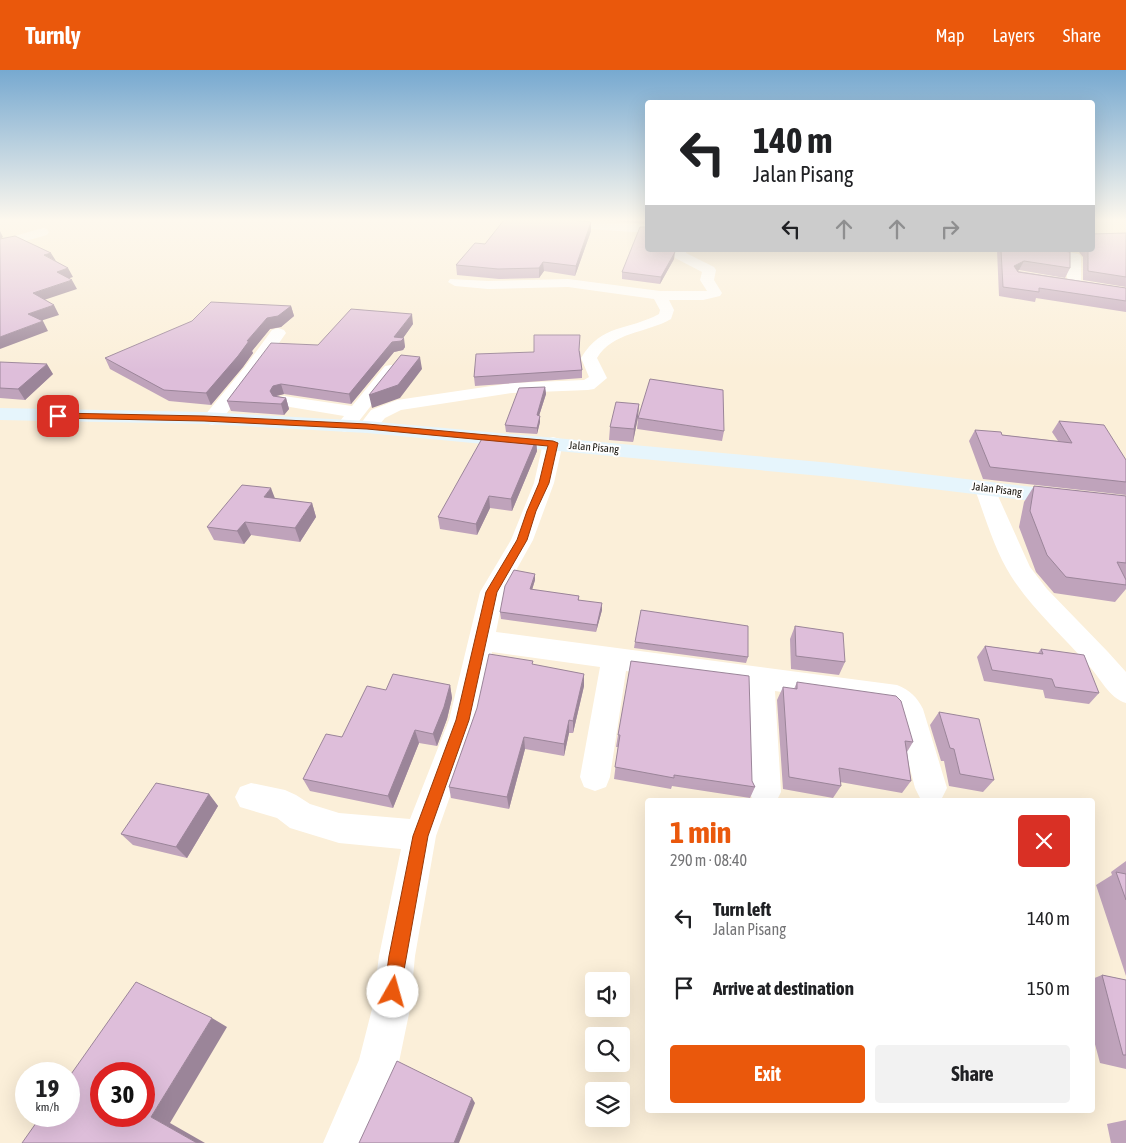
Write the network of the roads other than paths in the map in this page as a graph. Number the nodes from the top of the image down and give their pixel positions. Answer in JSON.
{"nodes":[{"id":1,"x":708,"y":270,"type":"edge"},
{"id":2,"x":1075,"y":270,"type":"edge"},
{"id":3,"x":578,"y":271,"type":"edge"},
{"id":4,"x":455,"y":282,"type":"dead end"},
{"id":5,"x":1057,"y":282,"type":"edge"},
{"id":6,"x":568,"y":283,"type":"junction"},
{"id":7,"x":1074,"y":285,"type":"junction"},
{"id":8,"x":1126,"y":292,"type":"edge"},
{"id":9,"x":660,"y":295,"type":"junction"},
{"id":10,"x":278,"y":333,"type":"dead end"},
{"id":11,"x":401,"y":358,"type":"edge"},
{"id":12,"x":284,"y":400,"type":"edge"},
{"id":13,"x":0,"y":414,"type":"edge"},
{"id":14,"x":212,"y":419,"type":"junction"},
{"id":15,"x":356,"y":421,"type":"junction"},
{"id":16,"x":553,"y":443,"type":"junction"},
{"id":17,"x":984,"y":487,"type":"junction"},
{"id":18,"x":1126,"y":505,"type":"edge"},
{"id":19,"x":480,"y":640,"type":"junction"},
{"id":20,"x":615,"y":658,"type":"junction"},
{"id":21,"x":760,"y":677,"type":"junction"},
{"id":22,"x":1126,"y":692,"type":"edge"},
{"id":23,"x":595,"y":777,"type":"dead end"},
{"id":24,"x":931,"y":788,"type":"dead end"},
{"id":25,"x":765,"y":792,"type":"dead end"},
{"id":26,"x":251,"y":797,"type":"dead end"},
{"id":27,"x":420,"y":836,"type":"junction"},
{"id":28,"x":345,"y":1143,"type":"edge"}],
"edges":[{"from":1,"to":9,"type":"street"},
{"from":2,"to":7,"type":"street"},
{"from":3,"to":6,"type":"street"},
{"from":4,"to":6,"type":"street"},
{"from":5,"to":7,"type":"street"},
{"from":6,"to":9,"type":"street"},
{"from":7,"to":8,"type":"street"},
{"from":9,"to":15,"type":"street"},
{"from":10,"to":14,"type":"street"},
{"from":11,"to":15,"type":"street"},
{"from":12,"to":15,"type":"street"},
{"from":13,"to":14,"type":"street","name":"Jalan Pisang"},
{"from":14,"to":15,"type":"street","name":"Jalan Pisang"},
{"from":15,"to":16,"type":"street","name":"Jalan Pisang"},
{"from":16,"to":17,"type":"street","name":"Jalan Pisang"},
{"from":16,"to":19,"type":"street"},
{"from":17,"to":18,"type":"street","name":"Jalan Pisang"},
{"from":17,"to":22,"type":"street"},
{"from":19,"to":20,"type":"street"},
{"from":19,"to":27,"type":"street"},
{"from":20,"to":21,"type":"street"},
{"from":20,"to":23,"type":"street"},
{"from":21,"to":24,"type":"street"},
{"from":21,"to":25,"type":"street"},
{"from":26,"to":27,"type":"street"},
{"from":27,"to":28,"type":"street"}]}
